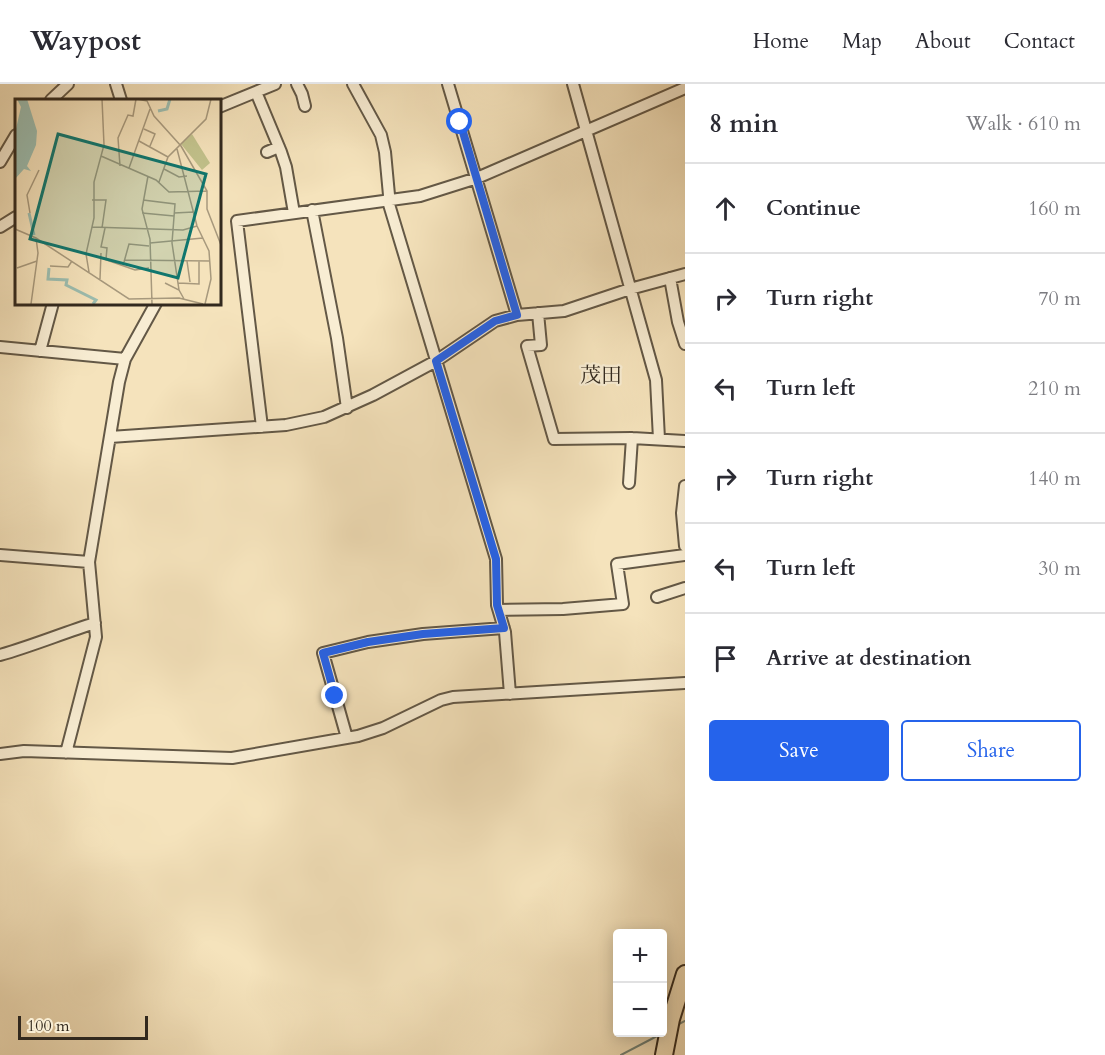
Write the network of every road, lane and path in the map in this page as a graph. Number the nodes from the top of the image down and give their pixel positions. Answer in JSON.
{"nodes":[{"id":1,"x":68,"y":84,"type":"edge"},
{"id":2,"x":116,"y":84,"type":"edge"},
{"id":3,"x":275,"y":84,"type":"edge"},
{"id":4,"x":297,"y":84,"type":"edge"},
{"id":5,"x":353,"y":84,"type":"edge"},
{"id":6,"x":448,"y":84,"type":"edge"},
{"id":7,"x":573,"y":84,"type":"edge"},
{"id":8,"x":685,"y":88,"type":"edge"},
{"id":9,"x":256,"y":92,"type":"junction"},
{"id":10,"x":52,"y":99,"type":"edge"},
{"id":11,"x":121,"y":99,"type":"edge"},
{"id":12,"x":305,"y":106,"type":"dead end"},
{"id":13,"x":220,"y":107,"type":"edge"},
{"id":14,"x":586,"y":131,"type":"junction"},
{"id":15,"x":15,"y":137,"type":"edge"},
{"id":16,"x":279,"y":147,"type":"junction"},
{"id":17,"x":267,"y":152,"type":"dead end"},
{"id":18,"x":0,"y":162,"type":"edge"},
{"id":19,"x":477,"y":178,"type":"junction"},
{"id":20,"x":388,"y":201,"type":"junction"},
{"id":21,"x":312,"y":210,"type":"junction"},
{"id":22,"x":294,"y":213,"type":"junction"},
{"id":23,"x":15,"y":218,"type":"edge"},
{"id":24,"x":0,"y":227,"type":"edge"},
{"id":25,"x":685,"y":274,"type":"edge"},
{"id":26,"x":670,"y":278,"type":"junction"},
{"id":27,"x":630,"y":289,"type":"junction"},
{"id":28,"x":53,"y":304,"type":"edge"},
{"id":29,"x":155,"y":304,"type":"edge"},
{"id":30,"x":538,"y":313,"type":"junction"},
{"id":31,"x":517,"y":315,"type":"junction"},
{"id":32,"x":685,"y":344,"type":"edge"},
{"id":33,"x":0,"y":347,"type":"edge"},
{"id":34,"x":40,"y":351,"type":"junction"},
{"id":35,"x":125,"y":359,"type":"junction"},
{"id":36,"x":436,"y":361,"type":"junction"},
{"id":37,"x":347,"y":408,"type":"junction"},
{"id":38,"x":262,"y":427,"type":"junction"},
{"id":39,"x":110,"y":437,"type":"junction"},
{"id":40,"x":633,"y":438,"type":"junction"},
{"id":41,"x":659,"y":439,"type":"junction"},
{"id":42,"x":685,"y":441,"type":"edge"},
{"id":43,"x":629,"y":483,"type":"dead end"},
{"id":44,"x":685,"y":486,"type":"edge"},
{"id":45,"x":685,"y":546,"type":"edge"},
{"id":46,"x":0,"y":555,"type":"edge"},
{"id":47,"x":685,"y":555,"type":"edge"},
{"id":48,"x":89,"y":562,"type":"junction"},
{"id":49,"x":685,"y":588,"type":"edge"},
{"id":50,"x":657,"y":597,"type":"dead end"},
{"id":51,"x":499,"y":610,"type":"junction"},
{"id":52,"x":95,"y":623,"type":"junction"},
{"id":53,"x":504,"y":628,"type":"junction"},
{"id":54,"x":0,"y":655,"type":"edge"},
{"id":55,"x":685,"y":683,"type":"edge"},
{"id":56,"x":510,"y":694,"type":"junction"},
{"id":57,"x":347,"y":738,"type":"junction"},
{"id":58,"x":66,"y":753,"type":"junction"},
{"id":59,"x":0,"y":754,"type":"edge"},
{"id":60,"x":685,"y":974,"type":"edge"},
{"id":61,"x":678,"y":1016,"type":"edge"},
{"id":62,"x":664,"y":1055,"type":"edge"}],
"edges":[{"from":1,"to":10,"type":"street"},
{"from":2,"to":11,"type":"street"},
{"from":3,"to":9,"type":"street"},
{"from":4,"to":12,"type":"street"},
{"from":5,"to":20,"type":"street"},
{"from":6,"to":19,"type":"street"},
{"from":7,"to":14,"type":"street"},
{"from":8,"to":14,"type":"street"},
{"from":9,"to":13,"type":"street"},
{"from":9,"to":16,"type":"street"},
{"from":14,"to":19,"type":"street"},
{"from":14,"to":27,"type":"street"},
{"from":15,"to":18,"type":"street"},
{"from":16,"to":17,"type":"street"},
{"from":16,"to":22,"type":"street"},
{"from":19,"to":20,"type":"street"},
{"from":19,"to":31,"type":"street"},
{"from":20,"to":21,"type":"street"},
{"from":20,"to":36,"type":"street"},
{"from":21,"to":22,"type":"street"},
{"from":21,"to":37,"type":"street"},
{"from":22,"to":38,"type":"street"},
{"from":23,"to":24,"type":"street"},
{"from":25,"to":26,"type":"street"},
{"from":26,"to":27,"type":"street"},
{"from":26,"to":32,"type":"street"},
{"from":27,"to":30,"type":"street"},
{"from":27,"to":41,"type":"street"},
{"from":28,"to":34,"type":"street"},
{"from":29,"to":35,"type":"street"},
{"from":30,"to":31,"type":"street"},
{"from":30,"to":40,"type":"street"},
{"from":31,"to":36,"type":"street"},
{"from":33,"to":34,"type":"street"},
{"from":34,"to":35,"type":"street"},
{"from":35,"to":39,"type":"street"},
{"from":36,"to":37,"type":"street"},
{"from":36,"to":51,"type":"street"},
{"from":37,"to":38,"type":"street"},
{"from":38,"to":39,"type":"street"},
{"from":39,"to":48,"type":"street"},
{"from":40,"to":41,"type":"street"},
{"from":40,"to":43,"type":"street"},
{"from":41,"to":42,"type":"street"},
{"from":44,"to":45,"type":"street"},
{"from":46,"to":48,"type":"street"},
{"from":47,"to":51,"type":"street"},
{"from":48,"to":52,"type":"street"},
{"from":49,"to":50,"type":"street"},
{"from":51,"to":53,"type":"street"},
{"from":52,"to":54,"type":"street"},
{"from":52,"to":58,"type":"street"},
{"from":53,"to":56,"type":"street"},
{"from":53,"to":57,"type":"street"},
{"from":55,"to":56,"type":"street"},
{"from":56,"to":57,"type":"street"},
{"from":57,"to":58,"type":"street"},
{"from":58,"to":59,"type":"street"},
{"from":60,"to":61,"type":"main road"},
{"from":61,"to":62,"type":"main road"}]}
